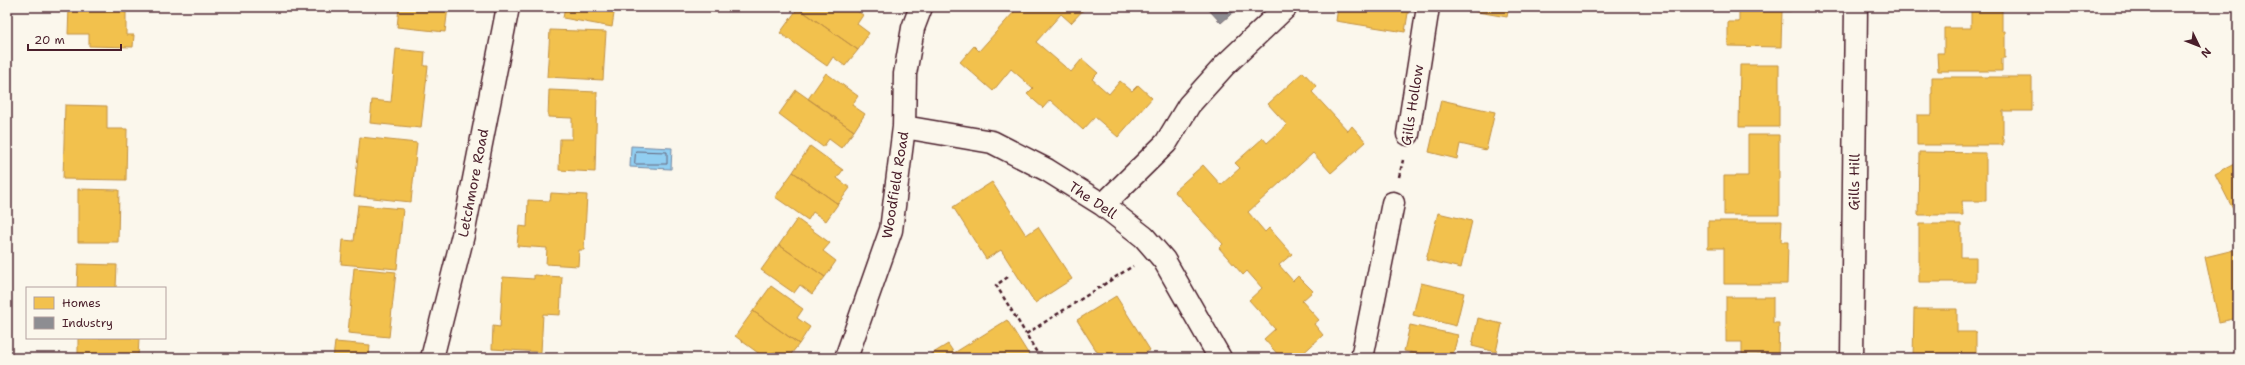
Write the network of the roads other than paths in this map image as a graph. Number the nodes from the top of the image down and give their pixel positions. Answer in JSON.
{"nodes":[{"id":1,"x":508,"y":7,"type":"edge"},
{"id":2,"x":921,"y":7,"type":"edge"},
{"id":3,"x":1286,"y":7,"type":"edge"},
{"id":4,"x":1428,"y":7,"type":"edge"},
{"id":5,"x":1856,"y":7,"type":"edge"},
{"id":6,"x":904,"y":127,"type":"junction"},
{"id":7,"x":1408,"y":134,"type":"road end"},
{"id":8,"x":1393,"y":203,"type":"road end"},
{"id":9,"x":1103,"y":205,"type":"junction"},
{"id":10,"x":432,"y":358,"type":"edge"},
{"id":11,"x":846,"y":358,"type":"edge"},
{"id":12,"x":1220,"y":358,"type":"edge"},
{"id":13,"x":1362,"y":358,"type":"edge"},
{"id":14,"x":1852,"y":358,"type":"edge"}],
"edges":[{"from":1,"to":10,"type":"street","name":"Letchmore Road"},
{"from":2,"to":6,"type":"street","name":"Woodfield Road"},
{"from":3,"to":9,"type":"street"},
{"from":4,"to":7,"type":"street","name":"Gills Hollow"},
{"from":5,"to":14,"type":"street","name":"Gills Hill"},
{"from":6,"to":9,"type":"street","name":"The Dell"},
{"from":6,"to":11,"type":"street","name":"Woodfield Road"},
{"from":8,"to":13,"type":"street"},
{"from":9,"to":12,"type":"street","name":"The Dell"}]}
